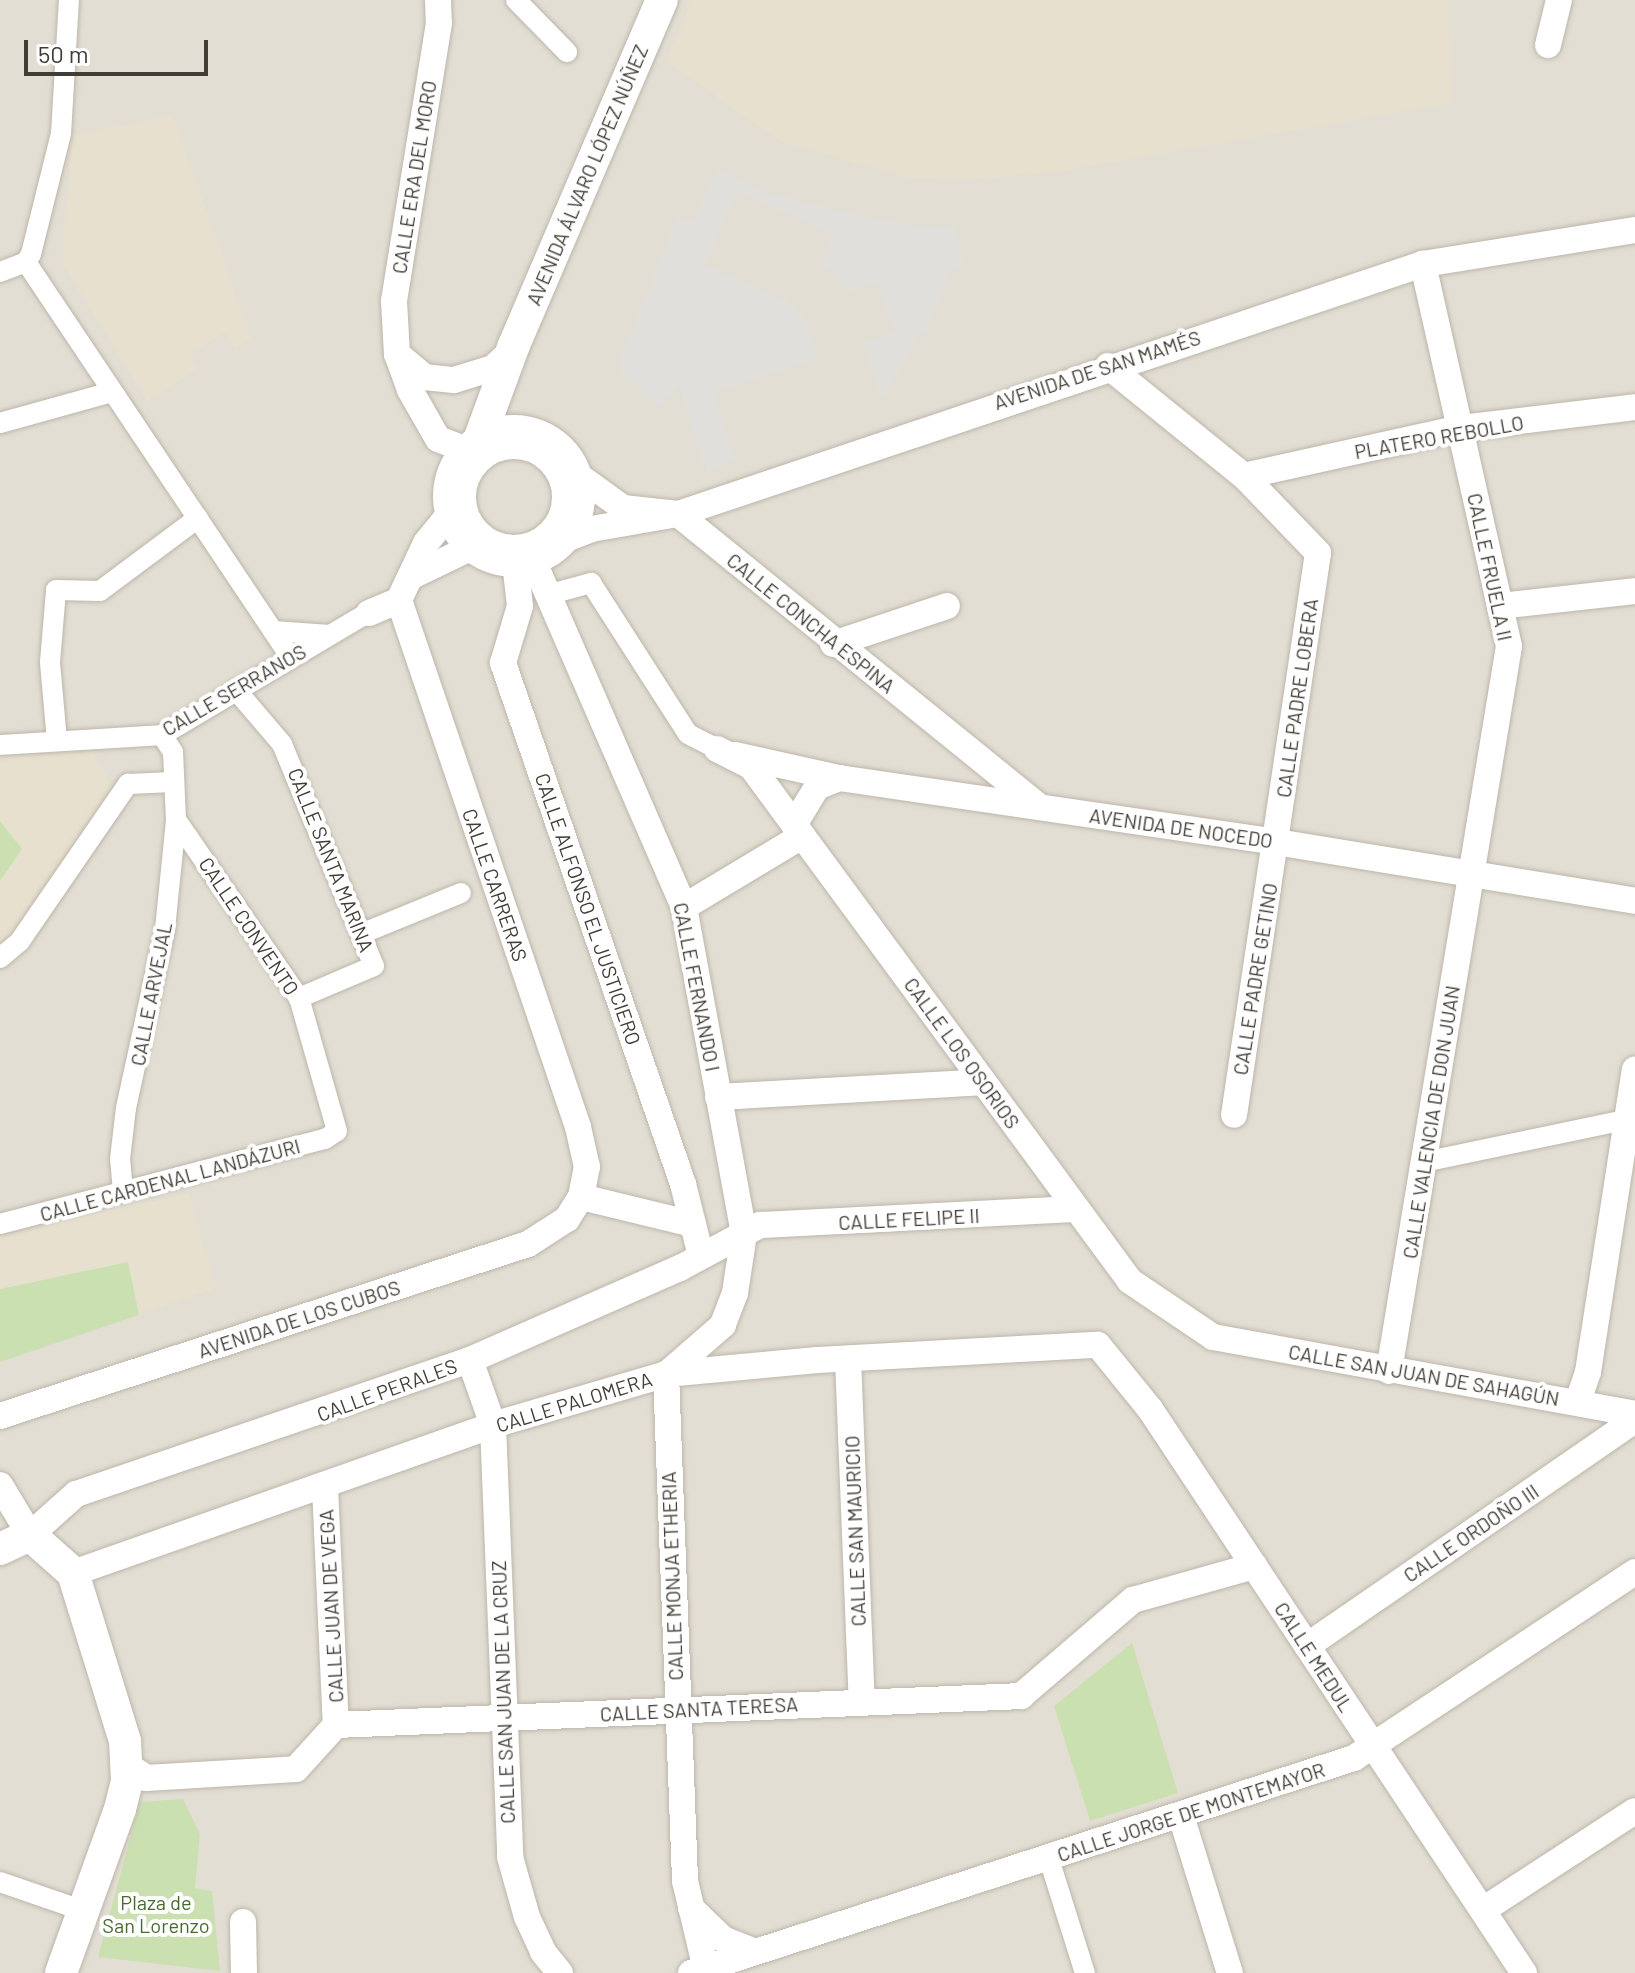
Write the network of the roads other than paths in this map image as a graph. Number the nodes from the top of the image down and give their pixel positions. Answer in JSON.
{"nodes":[{"id":1,"x":69,"y":0,"type":"edge"},
{"id":2,"x":438,"y":0,"type":"edge"},
{"id":3,"x":516,"y":0,"type":"edge"},
{"id":4,"x":662,"y":0,"type":"edge"},
{"id":5,"x":1559,"y":0,"type":"edge"},
{"id":6,"x":1548,"y":45,"type":"dead end"},
{"id":7,"x":567,"y":52,"type":"dead end"},
{"id":8,"x":1635,"y":230,"type":"edge"},
{"id":9,"x":28,"y":258,"type":"junction"},
{"id":10,"x":1423,"y":264,"type":"junction"},
{"id":11,"x":0,"y":272,"type":"edge"},
{"id":12,"x":512,"y":350,"type":"junction"},
{"id":13,"x":397,"y":354,"type":"junction"},
{"id":14,"x":1108,"y":366,"type":"junction"},
{"id":15,"x":112,"y":392,"type":"junction"},
{"id":16,"x":1635,"y":407,"type":"edge"},
{"id":17,"x":0,"y":423,"type":"edge"},
{"id":18,"x":1460,"y":428,"type":"junction"},
{"id":19,"x":527,"y":432,"type":"junction"},
{"id":20,"x":481,"y":447,"type":"junction"},
{"id":21,"x":576,"y":474,"type":"junction"},
{"id":22,"x":1244,"y":476,"type":"junction"},
{"id":23,"x":451,"y":512,"type":"junction"},
{"id":24,"x":678,"y":514,"type":"junction"},
{"id":25,"x":198,"y":518,"type":"junction"},
{"id":26,"x":563,"y":540,"type":"junction"},
{"id":27,"x":474,"y":546,"type":"junction"},
{"id":28,"x":524,"y":561,"type":"junction"},
{"id":29,"x":412,"y":576,"type":"junction"},
{"id":30,"x":1635,"y":591,"type":"edge"},
{"id":31,"x":547,"y":595,"type":"junction"},
{"id":32,"x":399,"y":600,"type":"junction"},
{"id":33,"x":947,"y":606,"type":"dead end"},
{"id":34,"x":1500,"y":606,"type":"junction"},
{"id":35,"x":367,"y":614,"type":"joint"},
{"id":36,"x":273,"y":631,"type":"junction"},
{"id":37,"x":330,"y":635,"type":"junction"},
{"id":38,"x":833,"y":644,"type":"junction"},
{"id":39,"x":291,"y":658,"type":"junction"},
{"id":40,"x":236,"y":690,"type":"junction"},
{"id":41,"x":162,"y":735,"type":"junction"},
{"id":42,"x":57,"y":741,"type":"junction"},
{"id":43,"x":0,"y":745,"type":"edge"},
{"id":44,"x":722,"y":751,"type":"junction"},
{"id":45,"x":839,"y":778,"type":"junction"},
{"id":46,"x":174,"y":788,"type":"junction"},
{"id":47,"x":1037,"y":806,"type":"junction"},
{"id":48,"x":176,"y":820,"type":"junction"},
{"id":49,"x":798,"y":831,"type":"junction"},
{"id":50,"x":1276,"y":842,"type":"junction"},
{"id":51,"x":1471,"y":873,"type":"junction"},
{"id":52,"x":461,"y":893,"type":"dead end"},
{"id":53,"x":1635,"y":901,"type":"edge"},
{"id":54,"x":684,"y":907,"type":"junction"},
{"id":55,"x":361,"y":934,"type":"junction"},
{"id":56,"x":0,"y":958,"type":"edge"},
{"id":57,"x":299,"y":998,"type":"junction"},
{"id":58,"x":1635,"y":1070,"type":"edge"},
{"id":59,"x":983,"y":1082,"type":"junction"},
{"id":60,"x":718,"y":1097,"type":"junction"},
{"id":61,"x":1234,"y":1115,"type":"dead end"},
{"id":62,"x":1631,"y":1119,"type":"edge"},
{"id":63,"x":337,"y":1131,"type":"joint"},
{"id":64,"x":1424,"y":1162,"type":"junction"},
{"id":65,"x":123,"y":1192,"type":"junction"},
{"id":66,"x":581,"y":1197,"type":"junction"},
{"id":67,"x":1076,"y":1209,"type":"junction"},
{"id":68,"x":0,"y":1224,"type":"edge"},
{"id":69,"x":693,"y":1224,"type":"junction"},
{"id":70,"x":744,"y":1234,"type":"junction"},
{"id":71,"x":701,"y":1256,"type":"junction"},
{"id":72,"x":1213,"y":1337,"type":"joint"},
{"id":73,"x":1098,"y":1345,"type":"joint"},
{"id":74,"x":700,"y":1350,"type":"junction"},
{"id":75,"x":848,"y":1359,"type":"junction"},
{"id":76,"x":470,"y":1360,"type":"junction"},
{"id":77,"x":725,"y":1367,"type":"junction"},
{"id":78,"x":1389,"y":1371,"type":"junction"},
{"id":79,"x":666,"y":1374,"type":"junction"},
{"id":80,"x":1578,"y":1401,"type":"junction"},
{"id":81,"x":1635,"y":1414,"type":"edge"},
{"id":82,"x":0,"y":1416,"type":"edge"},
{"id":83,"x":1635,"y":1420,"type":"edge"},
{"id":84,"x":493,"y":1425,"type":"junction"},
{"id":85,"x":0,"y":1485,"type":"edge"},
{"id":86,"x":325,"y":1487,"type":"junction"},
{"id":87,"x":30,"y":1535,"type":"junction"},
{"id":88,"x":0,"y":1549,"type":"edge"},
{"id":89,"x":1254,"y":1566,"type":"junction"},
{"id":90,"x":1635,"y":1572,"type":"edge"},
{"id":91,"x":73,"y":1573,"type":"junction"},
{"id":92,"x":1307,"y":1646,"type":"junction"},
{"id":93,"x":862,"y":1702,"type":"junction"},
{"id":94,"x":677,"y":1710,"type":"junction"},
{"id":95,"x":503,"y":1719,"type":"junction"},
{"id":96,"x":336,"y":1725,"type":"junction"},
{"id":97,"x":1375,"y":1748,"type":"junction"},
{"id":98,"x":127,"y":1765,"type":"junction"},
{"id":99,"x":1635,"y":1811,"type":"edge"},
{"id":100,"x":1181,"y":1816,"type":"junction"},
{"id":101,"x":1049,"y":1859,"type":"junction"},
{"id":102,"x":0,"y":1882,"type":"edge"},
{"id":103,"x":691,"y":1908,"type":"junction"},
{"id":104,"x":1483,"y":1910,"type":"junction"},
{"id":105,"x":84,"y":1911,"type":"junction"},
{"id":106,"x":243,"y":1922,"type":"dead end"},
{"id":107,"x":752,"y":1951,"type":"junction"},
{"id":108,"x":541,"y":1963,"type":"edge"},
{"id":109,"x":701,"y":1971,"type":"edge"},
{"id":110,"x":61,"y":1973,"type":"edge"},
{"id":111,"x":244,"y":1973,"type":"edge"},
{"id":112,"x":560,"y":1973,"type":"edge"},
{"id":113,"x":1085,"y":1973,"type":"edge"},
{"id":114,"x":1230,"y":1973,"type":"edge"},
{"id":115,"x":1524,"y":1973,"type":"edge"}],
"edges":[{"from":1,"to":9,"type":"street"},
{"from":2,"to":13,"type":"street","name":"CALLE ERA DEL MORO"},
{"from":3,"to":7,"type":"street"},
{"from":4,"to":12,"type":"street","name":"AVENIDA ÁLVARO LÓPEZ NÚÑEZ"},
{"from":5,"to":6,"type":"street"},
{"from":8,"to":10,"type":"street","name":"AVENIDA DE SAN MAMÉS"},
{"from":9,"to":11,"type":"street"},
{"from":9,"to":15,"type":"street"},
{"from":10,"to":14,"type":"street","name":"AVENIDA DE SAN MAMÉS"},
{"from":10,"to":18,"type":"street","name":"CALLE FRUELA II"},
{"from":12,"to":13,"type":"street"},
{"from":12,"to":19,"type":"street","name":"AVENIDA ÁLVARO LÓPEZ NÚÑEZ"},
{"from":12,"to":20,"type":"street","name":"AVENIDA ÁLVARO LÓPEZ NÚÑEZ"},
{"from":13,"to":20,"type":"street","name":"CALLE ERA DEL MORO"},
{"from":14,"to":22,"type":"street"},
{"from":14,"to":24,"type":"street","name":"AVENIDA DE SAN MAMÉS"},
{"from":15,"to":17,"type":"street"},
{"from":15,"to":25,"type":"street"},
{"from":16,"to":18,"type":"street","name":"PLATERO REBOLLO"},
{"from":18,"to":22,"type":"street","name":"PLATERO REBOLLO"},
{"from":18,"to":34,"type":"street","name":"CALLE FRUELA II"},
{"from":19,"to":20,"type":"street"},
{"from":19,"to":21,"type":"street"},
{"from":20,"to":20,"type":"street"},
{"from":20,"to":23,"type":"street","name":"AVENIDA ÁLVARO LÓPEZ NÚÑEZ"},
{"from":21,"to":24,"type":"street","name":"AVENIDA DE SAN MAMÉS"},
{"from":21,"to":26,"type":"street"},
{"from":22,"to":50,"type":"street","name":"CALLE PADRE LOBERA"},
{"from":23,"to":27,"type":"street"},
{"from":23,"to":29,"type":"street"},
{"from":24,"to":26,"type":"street"},
{"from":24,"to":38,"type":"street","name":"CALLE CONCHA ESPINA"},
{"from":25,"to":36,"type":"street"},
{"from":25,"to":42,"type":"street"},
{"from":26,"to":28,"type":"street"},
{"from":27,"to":28,"type":"street"},
{"from":27,"to":29,"type":"street"},
{"from":28,"to":31,"type":"street","name":"CALLE FERNANDO I"},
{"from":28,"to":69,"type":"street","name":"CALLE ALFONSO EL JUSTICIERO"},
{"from":29,"to":32,"type":"street"},
{"from":30,"to":34,"type":"street"},
{"from":31,"to":44,"type":"street","name":"CALLE LOS OSORIOS"},
{"from":31,"to":54,"type":"street","name":"CALLE FERNANDO I"},
{"from":32,"to":35,"type":"street","name":"CALLE SERRANOS"},
{"from":32,"to":66,"type":"street","name":"CALLE CARRERAS"},
{"from":33,"to":38,"type":"street"},
{"from":34,"to":51,"type":"street","name":"CALLE FRUELA II"},
{"from":35,"to":37,"type":"street","name":"CALLE SERRANOS"},
{"from":36,"to":37,"type":"street"},
{"from":36,"to":39,"type":"street"},
{"from":37,"to":39,"type":"street","name":"CALLE SERRANOS"},
{"from":38,"to":47,"type":"street","name":"CALLE CONCHA ESPINA"},
{"from":39,"to":40,"type":"street","name":"CALLE SERRANOS"},
{"from":40,"to":41,"type":"street","name":"CALLE SERRANOS"},
{"from":40,"to":55,"type":"street","name":"CALLE SANTA MARINA"},
{"from":41,"to":42,"type":"street","name":"CALLE SERRANOS"},
{"from":41,"to":46,"type":"street","name":"CALLE ARVEJAL"},
{"from":42,"to":43,"type":"street","name":"CALLE SERRANOS"},
{"from":44,"to":45,"type":"street","name":"AVENIDA DE NOCEDO"},
{"from":44,"to":49,"type":"street","name":"CALLE LOS OSORIOS"},
{"from":45,"to":47,"type":"street","name":"AVENIDA DE NOCEDO"},
{"from":45,"to":49,"type":"street"},
{"from":46,"to":48,"type":"street","name":"CALLE ARVEJAL"},
{"from":46,"to":56,"type":"street"},
{"from":47,"to":50,"type":"street","name":"AVENIDA DE NOCEDO"},
{"from":48,"to":57,"type":"street","name":"CALLE CONVENTO"},
{"from":48,"to":65,"type":"street","name":"CALLE ARVEJAL"},
{"from":49,"to":54,"type":"street"},
{"from":49,"to":59,"type":"street","name":"CALLE LOS OSORIOS"},
{"from":50,"to":51,"type":"street","name":"AVENIDA DE NOCEDO"},
{"from":50,"to":61,"type":"street","name":"CALLE PADRE GETINO"},
{"from":51,"to":53,"type":"street","name":"AVENIDA DE NOCEDO"},
{"from":51,"to":64,"type":"street","name":"CALLE VALENCIA DE DON JUAN"},
{"from":52,"to":55,"type":"street"},
{"from":54,"to":60,"type":"street","name":"CALLE FERNANDO I"},
{"from":55,"to":57,"type":"street","name":"CALLE SANTA MARINA"},
{"from":57,"to":63,"type":"street","name":"CALLE CONVENTO"},
{"from":58,"to":62,"type":"street"},
{"from":59,"to":60,"type":"street"},
{"from":59,"to":67,"type":"street","name":"CALLE LOS OSORIOS"},
{"from":60,"to":70,"type":"street","name":"CALLE FERNANDO I"},
{"from":62,"to":64,"type":"street"},
{"from":62,"to":80,"type":"street"},
{"from":63,"to":65,"type":"street","name":"CALLE CARDENAL LANDÁZURI"},
{"from":64,"to":78,"type":"street","name":"CALLE VALENCIA DE DON JUAN"},
{"from":65,"to":68,"type":"street","name":"CALLE CARDENAL LANDÁZURI"},
{"from":66,"to":69,"type":"street"},
{"from":66,"to":82,"type":"street","name":"AVENIDA DE LOS CUBOS"},
{"from":67,"to":70,"type":"street","name":"CALLE FELIPE II"},
{"from":67,"to":72,"type":"street","name":"CALLE LOS OSORIOS"},
{"from":69,"to":71,"type":"street","name":"CALLE ALFONSO EL JUSTICIERO"},
{"from":70,"to":71,"type":"street","name":"CALLE PERALES"},
{"from":70,"to":74,"type":"street","name":"CALLE FERNANDO I"},
{"from":71,"to":76,"type":"street","name":"CALLE PERALES"},
{"from":72,"to":78,"type":"street","name":"CALLE SAN JUAN DE SAHAGÚN"},
{"from":73,"to":75,"type":"street","name":"CALLE PALOMERA"},
{"from":73,"to":89,"type":"street","name":"CALLE MEDUL"},
{"from":74,"to":77,"type":"street"},
{"from":74,"to":79,"type":"street","name":"CALLE FERNANDO I"},
{"from":75,"to":77,"type":"street","name":"CALLE PALOMERA"},
{"from":75,"to":93,"type":"street","name":"CALLE SAN MAURICIO"},
{"from":76,"to":84,"type":"street","name":"CALLE SAN JUAN DE LA CRUZ"},
{"from":76,"to":87,"type":"street","name":"CALLE PERALES"},
{"from":77,"to":79,"type":"street","name":"CALLE PALOMERA"},
{"from":78,"to":80,"type":"street","name":"CALLE SAN JUAN DE SAHAGÚN"},
{"from":79,"to":84,"type":"street","name":"CALLE PALOMERA"},
{"from":79,"to":94,"type":"street","name":"CALLE MONJA ETHERIA"},
{"from":80,"to":81,"type":"street","name":"CALLE SAN JUAN DE SAHAGÚN"},
{"from":83,"to":92,"type":"street","name":"CALLE ORDOÑO III"},
{"from":84,"to":86,"type":"street","name":"CALLE PALOMERA"},
{"from":84,"to":95,"type":"street","name":"CALLE SAN JUAN DE LA CRUZ"},
{"from":85,"to":87,"type":"street"},
{"from":86,"to":91,"type":"street","name":"CALLE PALOMERA"},
{"from":86,"to":96,"type":"street","name":"CALLE JUAN DE VEGA"},
{"from":87,"to":88,"type":"street"},
{"from":87,"to":91,"type":"street"},
{"from":89,"to":92,"type":"street","name":"CALLE MEDUL"},
{"from":89,"to":93,"type":"street","name":"CALLE SANTA TERESA"},
{"from":90,"to":97,"type":"street","name":"CALLE JORGE DE MONTEMAYOR"},
{"from":91,"to":98,"type":"street"},
{"from":92,"to":97,"type":"street","name":"CALLE MEDUL"},
{"from":93,"to":94,"type":"street","name":"CALLE SANTA TERESA"},
{"from":94,"to":95,"type":"street","name":"CALLE SANTA TERESA"},
{"from":94,"to":103,"type":"street","name":"CALLE MONJA ETHERIA"},
{"from":95,"to":96,"type":"street","name":"CALLE SANTA TERESA"},
{"from":95,"to":108,"type":"street","name":"CALLE SAN JUAN DE LA CRUZ"},
{"from":96,"to":98,"type":"street"},
{"from":97,"to":100,"type":"street","name":"CALLE JORGE DE MONTEMAYOR"},
{"from":97,"to":104,"type":"street","name":"CALLE MEDUL"},
{"from":98,"to":105,"type":"street"},
{"from":99,"to":104,"type":"street"},
{"from":100,"to":101,"type":"street","name":"CALLE JORGE DE MONTEMAYOR"},
{"from":100,"to":114,"type":"street"},
{"from":101,"to":107,"type":"street","name":"CALLE JORGE DE MONTEMAYOR"},
{"from":101,"to":113,"type":"street"},
{"from":102,"to":105,"type":"street"},
{"from":103,"to":107,"type":"street"},
{"from":103,"to":109,"type":"street","name":"CALLE MONJA ETHERIA"},
{"from":104,"to":115,"type":"street","name":"CALLE MEDUL"},
{"from":105,"to":110,"type":"street"},
{"from":106,"to":111,"type":"street"},
{"from":107,"to":109,"type":"street","name":"CALLE JORGE DE MONTEMAYOR"},
{"from":108,"to":112,"type":"street","name":"CALLE SAN JUAN DE LA CRUZ"}]}
